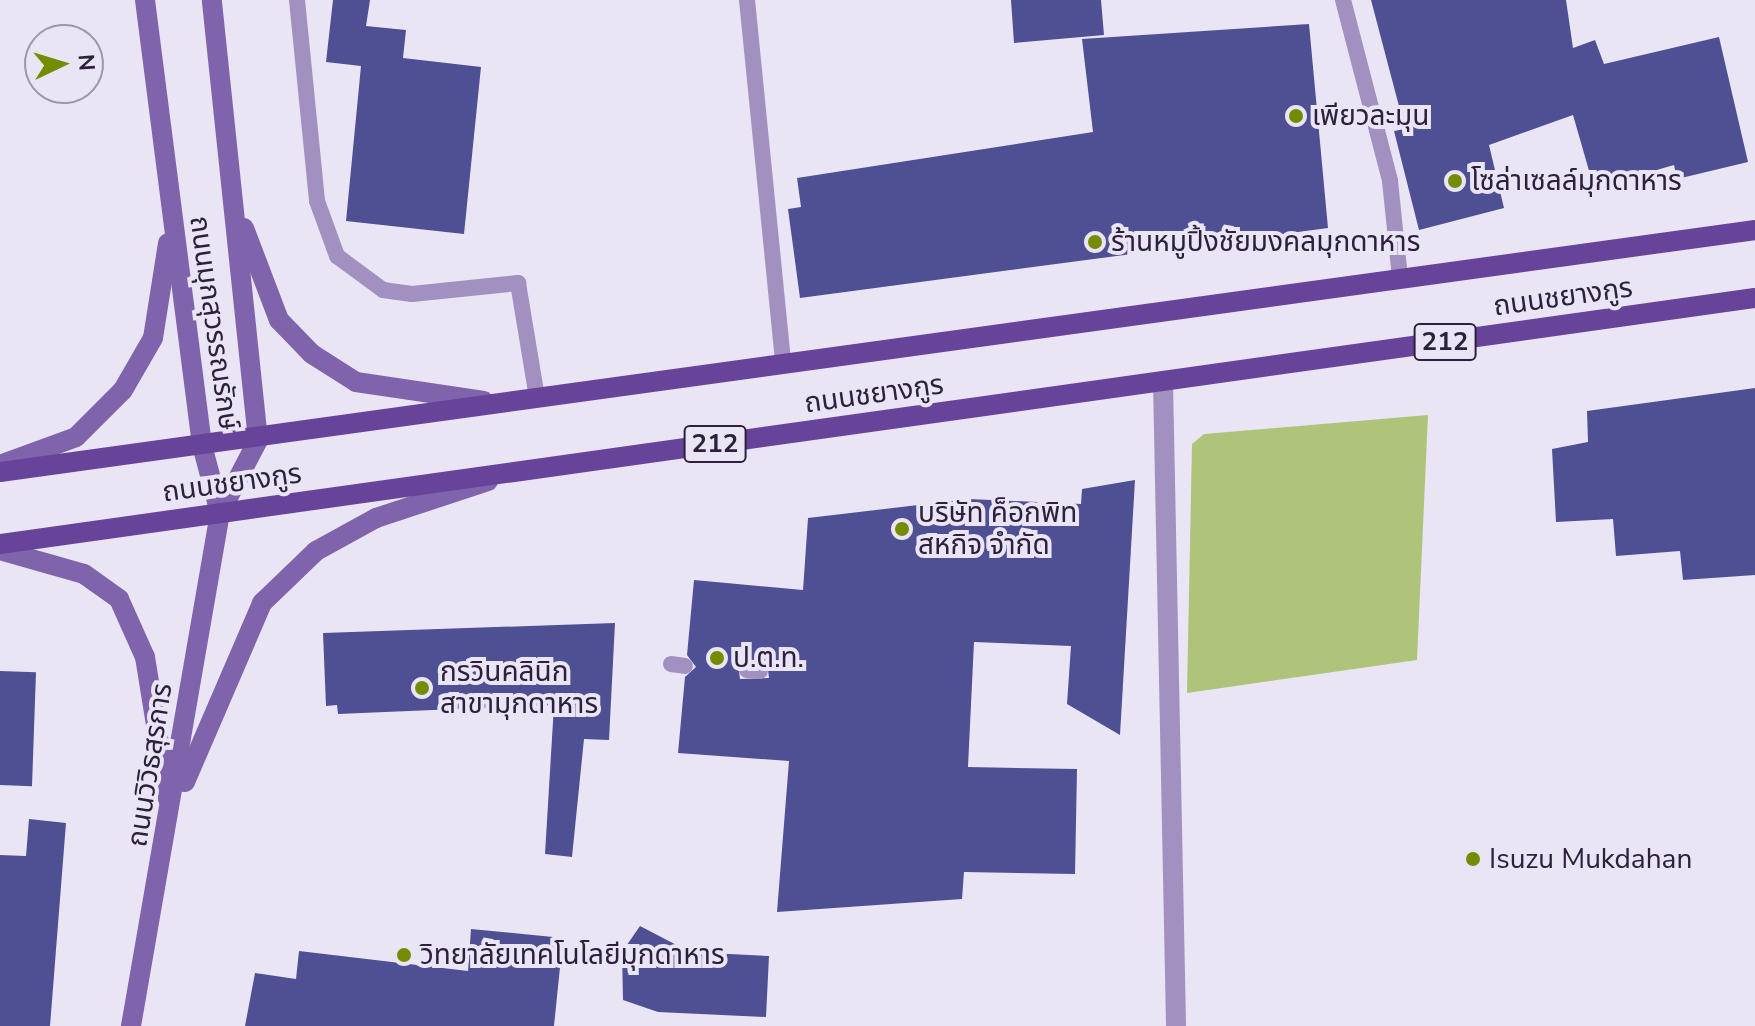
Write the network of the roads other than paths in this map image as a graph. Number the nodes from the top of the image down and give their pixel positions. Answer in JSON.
{"nodes":[{"id":1,"x":145,"y":0,"type":"edge"},
{"id":2,"x":212,"y":0,"type":"edge"},
{"id":3,"x":297,"y":0,"type":"edge"},
{"id":4,"x":747,"y":0,"type":"edge"},
{"id":5,"x":1343,"y":0,"type":"edge"},
{"id":6,"x":234,"y":202,"type":"junction"},
{"id":7,"x":172,"y":219,"type":"junction"},
{"id":8,"x":1755,"y":230,"type":"edge"},
{"id":9,"x":1400,"y":277,"type":"junction"},
{"id":10,"x":1755,"y":298,"type":"edge"},
{"id":11,"x":783,"y":363,"type":"junction"},
{"id":12,"x":1163,"y":382,"type":"junction"},
{"id":13,"x":537,"y":398,"type":"junction"},
{"id":14,"x":504,"y":403,"type":"junction"},
{"id":15,"x":258,"y":440,"type":"junction"},
{"id":16,"x":202,"y":445,"type":"junction"},
{"id":17,"x":0,"y":465,"type":"edge"},
{"id":18,"x":522,"y":470,"type":"junction"},
{"id":19,"x":0,"y":472,"type":"edge"},
{"id":20,"x":220,"y":513,"type":"junction"},
{"id":21,"x":0,"y":547,"type":"edge"},
{"id":22,"x":171,"y":819,"type":"junction"},
{"id":23,"x":131,"y":1026,"type":"edge"},
{"id":24,"x":1176,"y":1026,"type":"edge"}],
"edges":[{"from":1,"to":7,"type":"main road","name":"ถนนมุกสุวรรณรักษ์"},
{"from":2,"to":6,"type":"main road","name":"ถนนมุกสุวรรณรักษ์"},
{"from":3,"to":13,"type":"lane"},
{"from":4,"to":11,"type":"lane"},
{"from":5,"to":9,"type":"lane"},
{"from":6,"to":14,"type":"main road"},
{"from":6,"to":15,"type":"main road","name":"ถนนมุกสุวรรณรักษ์"},
{"from":7,"to":16,"type":"main road","name":"ถนนมุกสุวรรณรักษ์"},
{"from":7,"to":17,"type":"main road"},
{"from":8,"to":9,"type":"main road","name":"ถนนชยางกูร"},
{"from":9,"to":11,"type":"main road","name":"ถนนชยางกูร"},
{"from":10,"to":12,"type":"main road","name":"ถนนชยางกูร","number":"212"},
{"from":11,"to":13,"type":"main road","name":"ถนนชยางกูร"},
{"from":12,"to":18,"type":"main road","name":"ถนนชยางกูร","number":"212"},
{"from":12,"to":24,"type":"street"},
{"from":13,"to":14,"type":"main road","name":"ถนนชยางกูร"},
{"from":14,"to":15,"type":"main road","name":"ถนนชยางกูร"},
{"from":15,"to":16,"type":"main road","name":"ถนนชยางกูร"},
{"from":15,"to":20,"type":"main road","name":"ถนนมุกสุวรรณรักษ์"},
{"from":16,"to":19,"type":"main road","name":"ถนนชยางกูร"},
{"from":16,"to":20,"type":"main road","name":"ถนนมุกสุวรรณรักษ์"},
{"from":18,"to":20,"type":"main road","name":"ถนนชยางกูร","number":"212"},
{"from":18,"to":22,"type":"main road"},
{"from":20,"to":21,"type":"main road","name":"ถนนชยางกูร","number":"212"},
{"from":20,"to":22,"type":"main road","name":"ถนนวิวิธสุรการ"},
{"from":21,"to":22,"type":"main road"},
{"from":22,"to":23,"type":"main road","name":"ถนนวิวิธสุรการ"}]}
